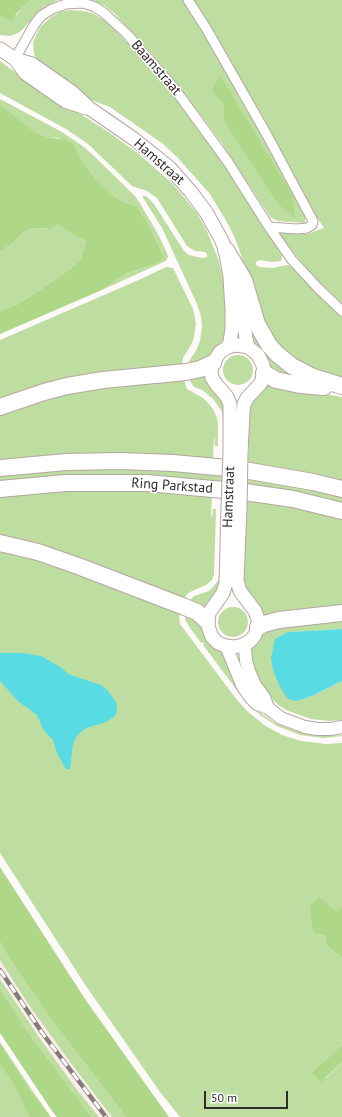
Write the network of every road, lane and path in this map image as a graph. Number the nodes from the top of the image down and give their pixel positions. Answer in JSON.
{"nodes":[{"id":1,"x":188,"y":0,"type":"edge"},
{"id":2,"x":0,"y":49,"type":"edge"},
{"id":3,"x":15,"y":59,"type":"junction"},
{"id":4,"x":269,"y":227,"type":"junction"},
{"id":5,"x":226,"y":250,"type":"junction"},
{"id":6,"x":342,"y":311,"type":"edge"},
{"id":7,"x":228,"y":347,"type":"junction"},
{"id":8,"x":248,"y":348,"type":"junction"},
{"id":9,"x":213,"y":363,"type":"junction"},
{"id":10,"x":264,"y":373,"type":"junction"},
{"id":11,"x":342,"y":387,"type":"edge"},
{"id":12,"x":0,"y":407,"type":"edge"},
{"id":13,"x":236,"y":453,"type":"junction"},
{"id":14,"x":0,"y":468,"type":"edge"},
{"id":15,"x":0,"y":489,"type":"edge"},
{"id":16,"x":342,"y":489,"type":"edge"},
{"id":17,"x":234,"y":508,"type":"junction"},
{"id":18,"x":342,"y":511,"type":"edge"},
{"id":19,"x":0,"y":542,"type":"edge"},
{"id":20,"x":342,"y":613,"type":"edge"},
{"id":21,"x":207,"y":621,"type":"junction"},
{"id":22,"x":258,"y":627,"type":"junction"},
{"id":23,"x":246,"y":643,"type":"junction"},
{"id":24,"x":226,"y":646,"type":"junction"},
{"id":25,"x":268,"y":708,"type":"junction"},
{"id":26,"x":342,"y":728,"type":"edge"}],
"edges":[{"from":1,"to":4,"type":"street"},
{"from":2,"to":3,"type":"main road","name":"Hamstraat"},
{"from":3,"to":4,"type":"street","name":"Baamstraat"},
{"from":3,"to":5,"type":"main road","name":"Hamstraat"},
{"from":4,"to":6,"type":"street","name":"Baamstraat"},
{"from":5,"to":7,"type":"main road","name":"Hamstraat"},
{"from":5,"to":8,"type":"main road","name":"Hamstraat"},
{"from":5,"to":11,"type":"highway"},
{"from":7,"to":8,"type":"main road"},
{"from":7,"to":9,"type":"main road"},
{"from":8,"to":10,"type":"main road"},
{"from":9,"to":12,"type":"highway"},
{"from":9,"to":13,"type":"main road","name":"Hamstraat"},
{"from":10,"to":11,"type":"highway"},
{"from":10,"to":13,"type":"main road","name":"Hamstraat"},
{"from":13,"to":17,"type":"main road","name":"Hamstraat","bridge":true},
{"from":14,"to":16,"type":"highway","name":"Ring Parkstad"},
{"from":15,"to":18,"type":"highway","name":"Ring Parkstad"},
{"from":17,"to":21,"type":"main road","name":"Hamstraat"},
{"from":17,"to":22,"type":"main road","name":"Hamstraat"},
{"from":19,"to":21,"type":"highway"},
{"from":20,"to":22,"type":"highway"},
{"from":21,"to":24,"type":"main road"},
{"from":22,"to":23,"type":"main road"},
{"from":23,"to":24,"type":"main road"},
{"from":23,"to":25,"type":"street"},
{"from":24,"to":25,"type":"street"},
{"from":25,"to":26,"type":"street"}]}
